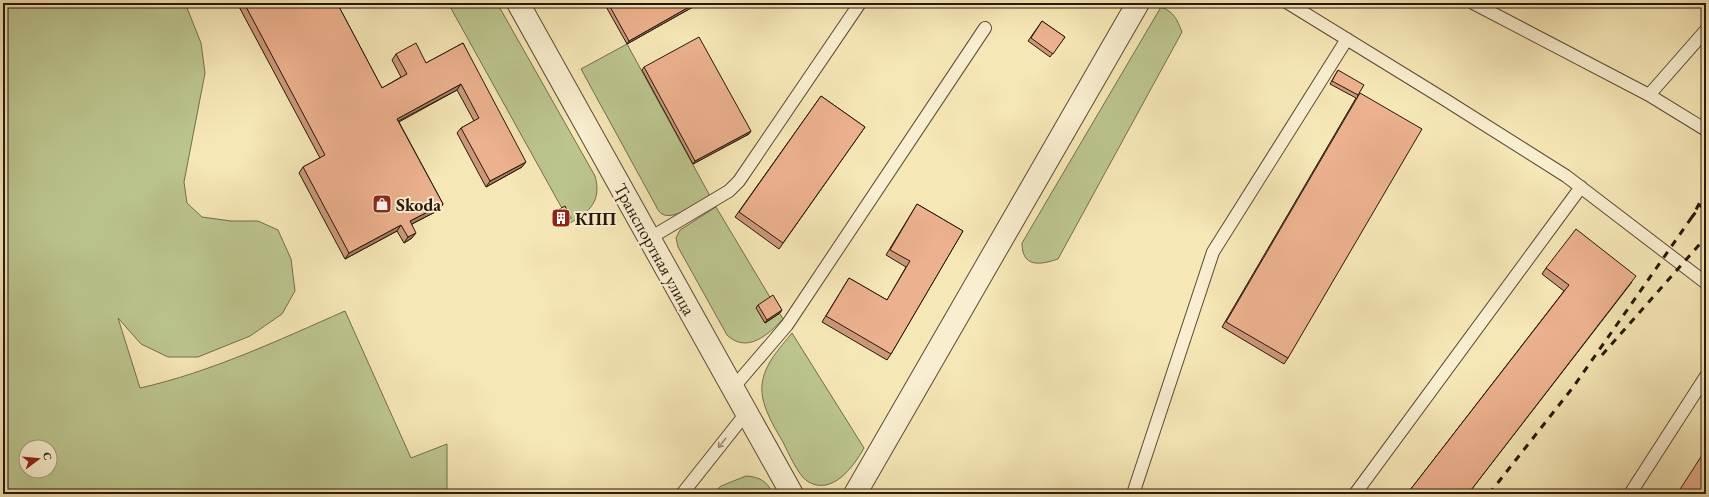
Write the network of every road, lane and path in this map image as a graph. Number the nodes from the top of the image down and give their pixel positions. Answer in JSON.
{"nodes":[{"id":1,"x":518,"y":3,"type":"edge"},
{"id":2,"x":860,"y":3,"type":"edge"},
{"id":3,"x":1138,"y":3,"type":"edge"},
{"id":4,"x":1288,"y":3,"type":"edge"},
{"id":5,"x":1473,"y":3,"type":"edge"},
{"id":6,"x":985,"y":28,"type":"dead end"},
{"id":7,"x":1706,"y":30,"type":"edge"},
{"id":8,"x":1347,"y":39,"type":"junction"},
{"id":9,"x":1649,"y":95,"type":"junction"},
{"id":10,"x":1706,"y":130,"type":"edge"},
{"id":11,"x":1581,"y":187,"type":"junction"},
{"id":12,"x":650,"y":238,"type":"junction"},
{"id":13,"x":1706,"y":283,"type":"edge"},
{"id":14,"x":1706,"y":376,"type":"edge"},
{"id":15,"x":733,"y":388,"type":"junction"},
{"id":16,"x":747,"y":412,"type":"junction"},
{"id":17,"x":682,"y":494,"type":"edge"},
{"id":18,"x":792,"y":494,"type":"edge"},
{"id":19,"x":855,"y":494,"type":"edge"},
{"id":20,"x":1133,"y":494,"type":"edge"},
{"id":21,"x":1355,"y":494,"type":"edge"},
{"id":22,"x":1630,"y":494,"type":"edge"}],
"edges":[{"from":1,"to":12,"type":"street","name":"Транспортная улица"},
{"from":2,"to":12,"type":"lane"},
{"from":3,"to":19,"type":"street"},
{"from":4,"to":8,"type":"lane"},
{"from":5,"to":9,"type":"lane"},
{"from":6,"to":15,"type":"lane"},
{"from":7,"to":9,"type":"lane"},
{"from":8,"to":11,"type":"lane"},
{"from":8,"to":20,"type":"lane"},
{"from":9,"to":10,"type":"lane"},
{"from":11,"to":13,"type":"lane"},
{"from":11,"to":21,"type":"lane"},
{"from":12,"to":15,"type":"street","name":"Транспортная улица"},
{"from":14,"to":22,"type":"lane"},
{"from":15,"to":16,"type":"street","name":"Транспортная улица"},
{"from":16,"to":17,"type":"lane","one_way":true},
{"from":16,"to":18,"type":"street","name":"Транспортная улица"}]}
